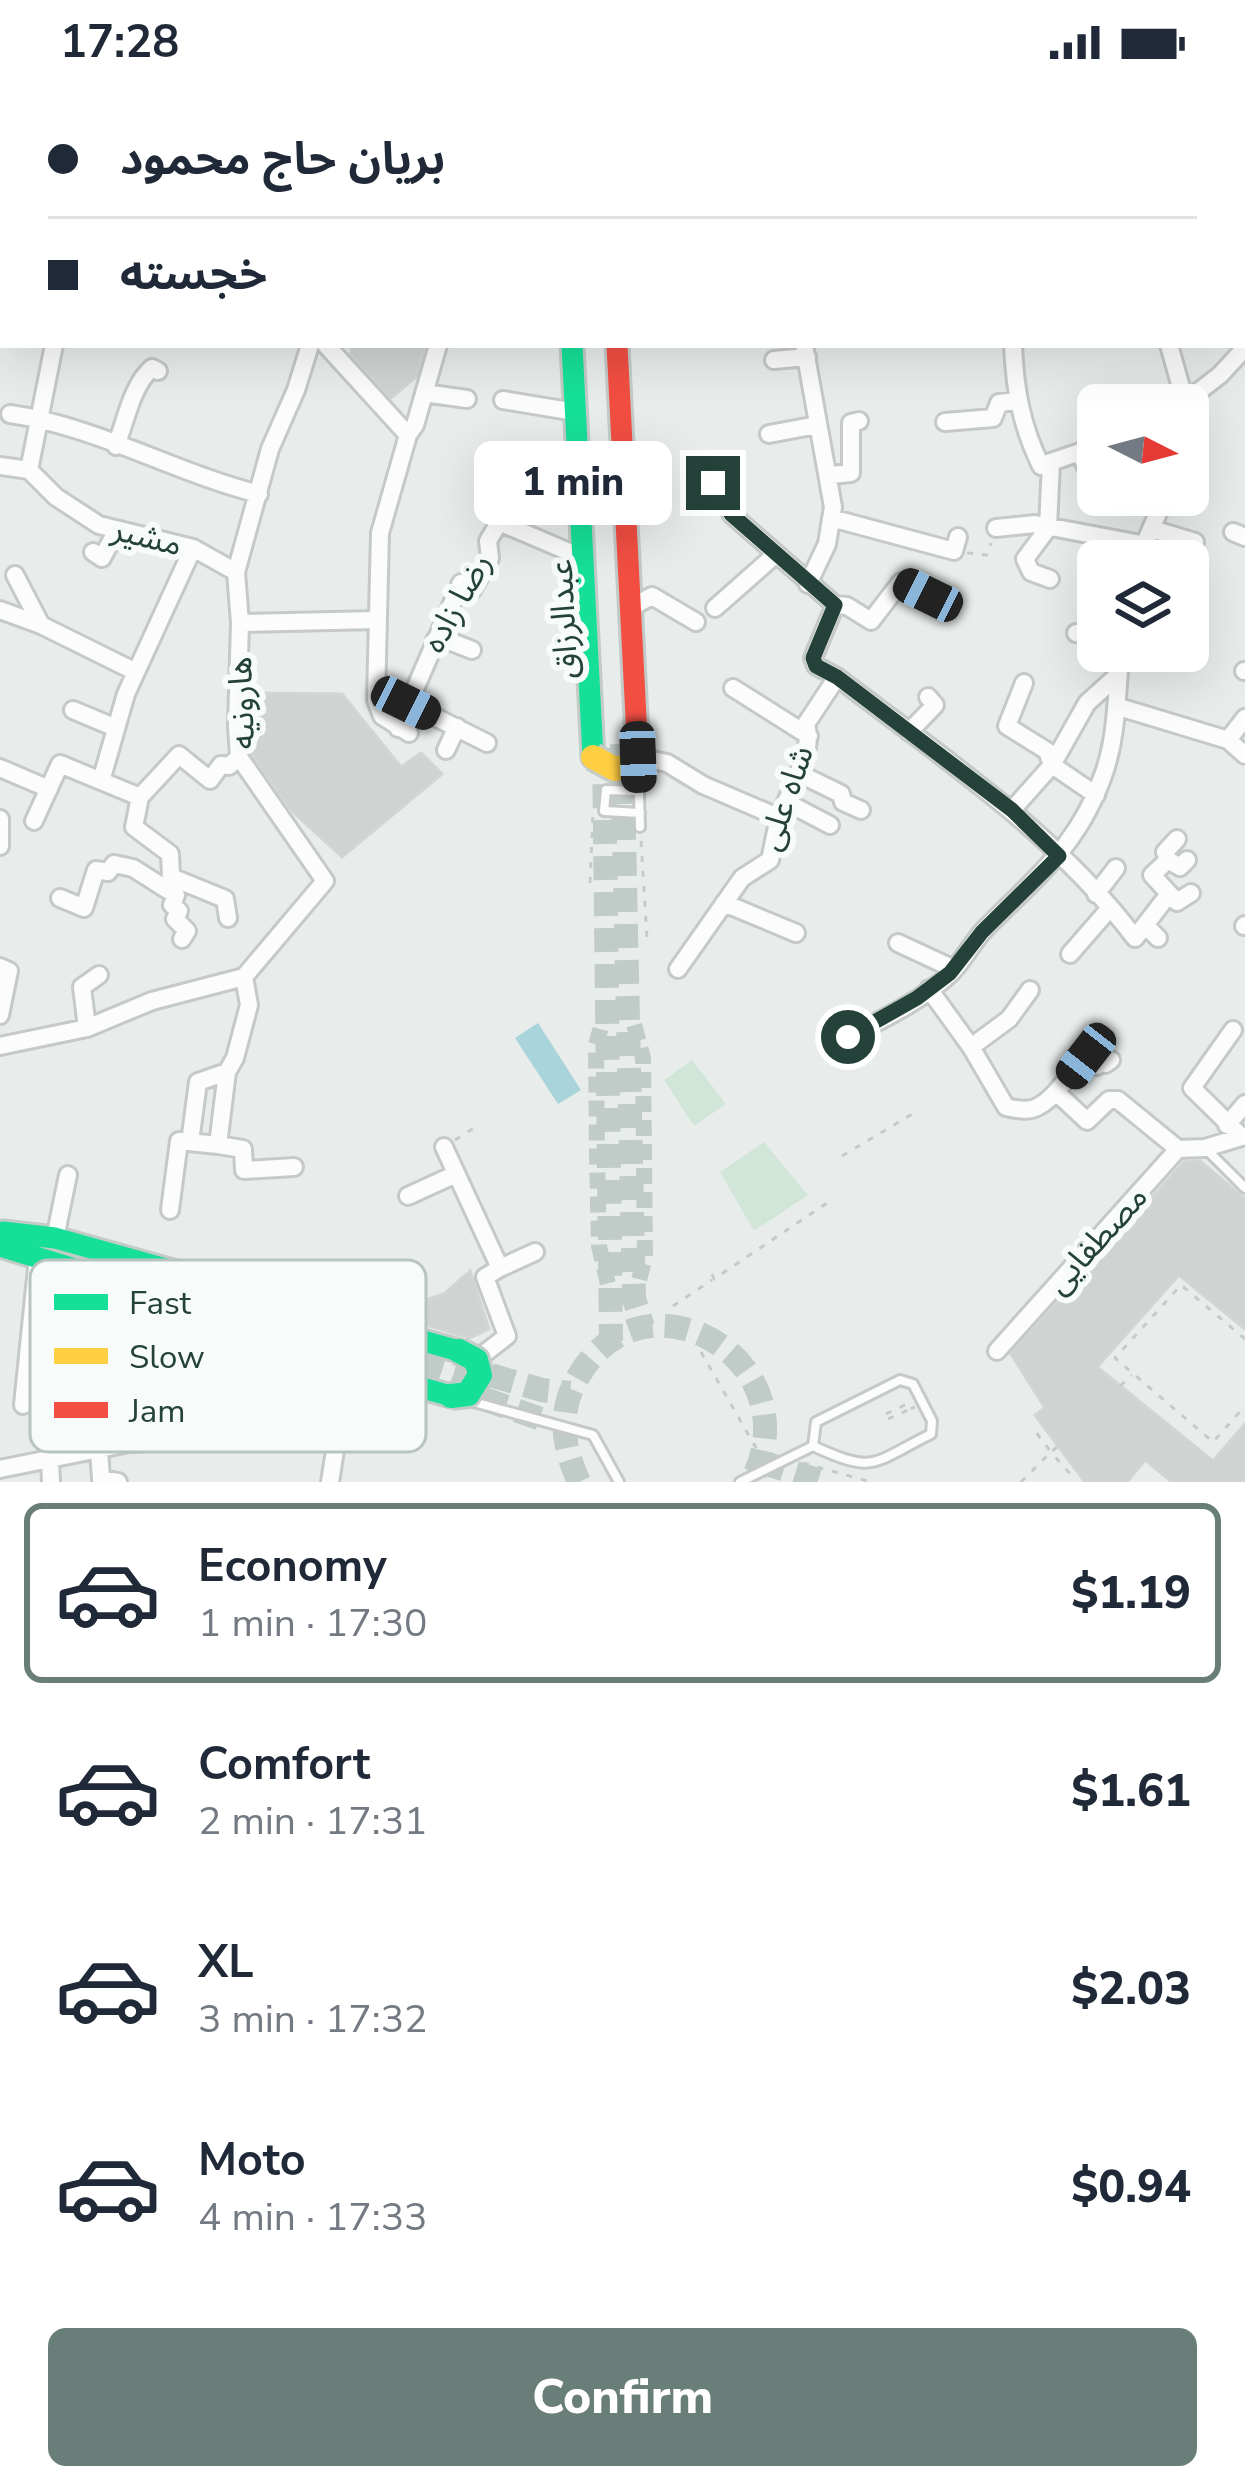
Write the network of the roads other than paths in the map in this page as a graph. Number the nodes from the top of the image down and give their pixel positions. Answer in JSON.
{"nodes":[{"id":1,"x":53,"y":348,"type":"edge"},
{"id":2,"x":309,"y":348,"type":"edge"},
{"id":3,"x":329,"y":348,"type":"edge"},
{"id":4,"x":437,"y":348,"type":"edge"},
{"id":5,"x":572,"y":348,"type":"edge"},
{"id":6,"x":583,"y":348,"type":"edge"},
{"id":7,"x":602,"y":348,"type":"edge"},
{"id":8,"x":617,"y":348,"type":"edge"},
{"id":9,"x":1013,"y":348,"type":"edge"},
{"id":10,"x":1170,"y":348,"type":"edge"},
{"id":11,"x":1245,"y":348,"type":"edge"},
{"id":12,"x":806,"y":351,"type":"edge"},
{"id":13,"x":774,"y":360,"type":"dead end"},
{"id":14,"x":158,"y":371,"type":"dead end"},
{"id":15,"x":1180,"y":384,"type":"edge"},
{"id":16,"x":1209,"y":385,"type":"edge"},
{"id":17,"x":424,"y":393,"type":"junction"},
{"id":18,"x":467,"y":399,"type":"dead end"},
{"id":19,"x":503,"y":400,"type":"dead end"},
{"id":20,"x":1017,"y":401,"type":"junction"},
{"id":21,"x":575,"y":412,"type":"junction"},
{"id":22,"x":10,"y":414,"type":"dead end"},
{"id":23,"x":41,"y":418,"type":"junction"},
{"id":24,"x":860,"y":421,"type":"dead end"},
{"id":25,"x":945,"y":422,"type":"dead end"},
{"id":26,"x":817,"y":425,"type":"junction"},
{"id":27,"x":769,"y":434,"type":"dead end"},
{"id":28,"x":408,"y":435,"type":"junction"},
{"id":29,"x":116,"y":446,"type":"junction"},
{"id":30,"x":1077,"y":453,"type":"edge"},
{"id":31,"x":1052,"y":462,"type":"junction"},
{"id":32,"x":0,"y":466,"type":"edge"},
{"id":33,"x":577,"y":466,"type":"junction"},
{"id":34,"x":29,"y":470,"type":"junction"},
{"id":35,"x":831,"y":475,"type":"junction"},
{"id":36,"x":705,"y":480,"type":"dead end"},
{"id":37,"x":259,"y":494,"type":"junction"},
{"id":38,"x":831,"y":518,"type":"junction"},
{"id":39,"x":499,"y":522,"type":"junction"},
{"id":40,"x":995,"y":528,"type":"road end"},
{"id":41,"x":1048,"y":528,"type":"junction"},
{"id":42,"x":117,"y":530,"type":"junction"},
{"id":43,"x":466,"y":538,"type":"dead end"},
{"id":44,"x":1115,"y":540,"type":"edge"},
{"id":45,"x":488,"y":541,"type":"junction"},
{"id":46,"x":956,"y":544,"type":"road end"},
{"id":47,"x":193,"y":548,"type":"junction"},
{"id":48,"x":93,"y":552,"type":"dead end"},
{"id":49,"x":775,"y":555,"type":"junction"},
{"id":50,"x":581,"y":557,"type":"junction"},
{"id":51,"x":236,"y":572,"type":"junction"},
{"id":52,"x":1051,"y":579,"type":"dead end"},
{"id":53,"x":808,"y":584,"type":"junction"},
{"id":54,"x":928,"y":595,"type":"dead end"},
{"id":55,"x":835,"y":605,"type":"junction"},
{"id":56,"x":715,"y":608,"type":"dead end"},
{"id":57,"x":0,"y":609,"type":"edge"},
{"id":58,"x":628,"y":609,"type":"junction"},
{"id":59,"x":690,"y":618,"type":"dead end"},
{"id":60,"x":377,"y":620,"type":"junction"},
{"id":61,"x":240,"y":623,"type":"junction"},
{"id":62,"x":41,"y":625,"type":"junction"},
{"id":63,"x":435,"y":640,"type":"junction"},
{"id":64,"x":472,"y":650,"type":"dead end"},
{"id":65,"x":136,"y":672,"type":"junction"},
{"id":66,"x":1118,"y":672,"type":"edge"},
{"id":67,"x":1118,"y":675,"type":"junction"},
{"id":68,"x":837,"y":677,"type":"junction"},
{"id":69,"x":1024,"y":683,"type":"dead end"},
{"id":70,"x":734,"y":688,"type":"dead end"},
{"id":71,"x":928,"y":697,"type":"dead end"},
{"id":72,"x":406,"y":703,"type":"junction"},
{"id":73,"x":1119,"y":707,"type":"junction"},
{"id":74,"x":73,"y":710,"type":"dead end"},
{"id":75,"x":1245,"y":718,"type":"edge"},
{"id":76,"x":457,"y":727,"type":"junction"},
{"id":77,"x":116,"y":728,"type":"junction"},
{"id":78,"x":909,"y":732,"type":"junction"},
{"id":79,"x":809,"y":736,"type":"junction"},
{"id":80,"x":1228,"y":740,"type":"junction"},
{"id":81,"x":487,"y":743,"type":"dead end"},
{"id":82,"x":446,"y":750,"type":"dead end"},
{"id":83,"x":614,"y":751,"type":"junction"},
{"id":84,"x":1245,"y":755,"type":"edge"},
{"id":85,"x":238,"y":757,"type":"junction"},
{"id":86,"x":1052,"y":765,"type":"junction"},
{"id":87,"x":0,"y":768,"type":"edge"},
{"id":88,"x":798,"y":773,"type":"junction"},
{"id":89,"x":100,"y":781,"type":"junction"},
{"id":90,"x":49,"y":789,"type":"junction"},
{"id":91,"x":639,"y":791,"type":"junction"},
{"id":92,"x":1096,"y":795,"type":"junction"},
{"id":93,"x":140,"y":796,"type":"junction"},
{"id":94,"x":783,"y":810,"type":"junction"},
{"id":95,"x":1012,"y":810,"type":"junction"},
{"id":96,"x":861,"y":811,"type":"dead end"},
{"id":97,"x":640,"y":813,"type":"junction"},
{"id":98,"x":0,"y":819,"type":"edge"},
{"id":99,"x":34,"y":820,"type":"dead end"},
{"id":100,"x":830,"y":825,"type":"dead end"},
{"id":101,"x":640,"y":827,"type":"road end"},
{"id":102,"x":1177,"y":839,"type":"dead end"},
{"id":103,"x":0,"y":846,"type":"edge"},
{"id":104,"x":1059,"y":856,"type":"junction"},
{"id":105,"x":1168,"y":860,"type":"junction"},
{"id":106,"x":1187,"y":860,"type":"dead end"},
{"id":107,"x":1116,"y":868,"type":"dead end"},
{"id":108,"x":169,"y":883,"type":"junction"},
{"id":109,"x":1190,"y":893,"type":"dead end"},
{"id":110,"x":1169,"y":894,"type":"junction"},
{"id":111,"x":60,"y":898,"type":"dead end"},
{"id":112,"x":1103,"y":901,"type":"junction"},
{"id":113,"x":724,"y":903,"type":"junction"},
{"id":114,"x":228,"y":918,"type":"dead end"},
{"id":115,"x":796,"y":933,"type":"dead end"},
{"id":116,"x":182,"y":940,"type":"dead end"},
{"id":117,"x":898,"y":943,"type":"dead end"},
{"id":118,"x":1070,"y":954,"type":"dead end"},
{"id":119,"x":0,"y":968,"type":"edge"},
{"id":120,"x":678,"y":969,"type":"dead end"},
{"id":121,"x":954,"y":969,"type":"junction"},
{"id":122,"x":99,"y":975,"type":"dead end"},
{"id":123,"x":244,"y":977,"type":"junction"},
{"id":124,"x":929,"y":989,"type":"junction"},
{"id":125,"x":1030,"y":990,"type":"dead end"},
{"id":126,"x":0,"y":1015,"type":"edge"},
{"id":127,"x":86,"y":1028,"type":"junction"},
{"id":128,"x":1233,"y":1030,"type":"dead end"},
{"id":129,"x":848,"y":1037,"type":"dead end"},
{"id":130,"x":0,"y":1046,"type":"edge"},
{"id":131,"x":971,"y":1047,"type":"junction"},
{"id":132,"x":1111,"y":1060,"type":"dead end"},
{"id":133,"x":227,"y":1072,"type":"junction"},
{"id":134,"x":1056,"y":1093,"type":"junction"},
{"id":135,"x":1245,"y":1104,"type":"edge"},
{"id":136,"x":1238,"y":1133,"type":"edge"},
{"id":137,"x":190,"y":1142,"type":"junction"},
{"id":138,"x":218,"y":1145,"type":"junction"},
{"id":139,"x":444,"y":1147,"type":"road end"},
{"id":140,"x":1205,"y":1148,"type":"junction"},
{"id":141,"x":1178,"y":1149,"type":"junction"},
{"id":142,"x":294,"y":1167,"type":"dead end"},
{"id":143,"x":456,"y":1174,"type":"junction"},
{"id":144,"x":68,"y":1175,"type":"dead end"},
{"id":145,"x":1245,"y":1188,"type":"edge"},
{"id":146,"x":408,"y":1196,"type":"dead end"},
{"id":147,"x":170,"y":1210,"type":"dead end"},
{"id":148,"x":1,"y":1237,"type":"edge"},
{"id":149,"x":47,"y":1248,"type":"junction"},
{"id":150,"x":535,"y":1252,"type":"dead end"},
{"id":151,"x":45,"y":1260,"type":"edge"},
{"id":152,"x":72,"y":1260,"type":"edge"},
{"id":153,"x":83,"y":1260,"type":"edge"},
{"id":154,"x":94,"y":1260,"type":"edge"},
{"id":155,"x":500,"y":1268,"type":"junction"},
{"id":156,"x":426,"y":1345,"type":"edge"},
{"id":157,"x":997,"y":1351,"type":"dead end"},
{"id":158,"x":467,"y":1356,"type":"junction"},
{"id":159,"x":30,"y":1359,"type":"edge"},
{"id":160,"x":426,"y":1383,"type":"edge"},
{"id":161,"x":451,"y":1396,"type":"junction"},
{"id":162,"x":23,"y":1405,"type":"dead end"},
{"id":163,"x":813,"y":1446,"type":"junction"},
{"id":164,"x":84,"y":1452,"type":"edge"},
{"id":165,"x":99,"y":1452,"type":"edge"},
{"id":166,"x":335,"y":1452,"type":"edge"},
{"id":167,"x":50,"y":1459,"type":"junction"},
{"id":168,"x":0,"y":1469,"type":"edge"},
{"id":169,"x":51,"y":1482,"type":"edge"},
{"id":170,"x":118,"y":1482,"type":"edge"},
{"id":171,"x":330,"y":1482,"type":"edge"},
{"id":172,"x":619,"y":1482,"type":"edge"},
{"id":173,"x":740,"y":1482,"type":"edge"}],
"edges":[{"from":1,"to":23,"type":"street"},
{"from":2,"to":37,"type":"street"},
{"from":3,"to":28,"type":"street"},
{"from":4,"to":17,"type":"street"},
{"from":5,"to":21,"type":"main road"},
{"from":6,"to":83,"type":"main road","name":"عبدالرزاق"},
{"from":7,"to":83,"type":"main road","name":"عبدالرزاق"},
{"from":8,"to":58,"type":"main road"},
{"from":9,"to":20,"type":"street"},
{"from":10,"to":15,"type":"street"},
{"from":11,"to":16,"type":"street"},
{"from":12,"to":13,"type":"street"},
{"from":12,"to":26,"type":"street"},
{"from":14,"to":29,"type":"street"},
{"from":17,"to":18,"type":"street"},
{"from":17,"to":28,"type":"street"},
{"from":19,"to":21,"type":"street"},
{"from":20,"to":25,"type":"street"},
{"from":20,"to":31,"type":"street"},
{"from":21,"to":33,"type":"main road"},
{"from":22,"to":23,"type":"street"},
{"from":23,"to":29,"type":"street"},
{"from":23,"to":34,"type":"street"},
{"from":24,"to":35,"type":"street"},
{"from":26,"to":27,"type":"street"},
{"from":26,"to":35,"type":"street"},
{"from":28,"to":60,"type":"street"},
{"from":29,"to":37,"type":"street"},
{"from":30,"to":31,"type":"street"},
{"from":31,"to":41,"type":"street"},
{"from":32,"to":34,"type":"street"},
{"from":33,"to":39,"type":"street","name":"رضا زاده"},
{"from":33,"to":50,"type":"main road"},
{"from":34,"to":42,"type":"street","name":"مشیر"},
{"from":35,"to":38,"type":"street"},
{"from":36,"to":49,"type":"street"},
{"from":37,"to":51,"type":"street"},
{"from":38,"to":46,"type":"street"},
{"from":38,"to":53,"type":"street"},
{"from":39,"to":45,"type":"street","name":"رضا زاده"},
{"from":39,"to":50,"type":"street"},
{"from":40,"to":41,"type":"street"},
{"from":41,"to":44,"type":"street"},
{"from":41,"to":52,"type":"street"},
{"from":42,"to":47,"type":"street","name":"مشیر"},
{"from":42,"to":48,"type":"street"},
{"from":43,"to":45,"type":"street"},
{"from":45,"to":63,"type":"street","name":"رضا زاده"},
{"from":47,"to":51,"type":"street","name":"مشیر"},
{"from":47,"to":65,"type":"street"},
{"from":49,"to":53,"type":"street"},
{"from":49,"to":56,"type":"street"},
{"from":50,"to":83,"type":"main road"},
{"from":51,"to":61,"type":"street","name":"هارونیه"},
{"from":53,"to":55,"type":"street"},
{"from":54,"to":55,"type":"street"},
{"from":55,"to":68,"type":"street"},
{"from":57,"to":62,"type":"street"},
{"from":57,"to":62,"type":"street"},
{"from":58,"to":59,"type":"street"},
{"from":58,"to":83,"type":"main road"},
{"from":60,"to":61,"type":"street"},
{"from":60,"to":72,"type":"street","name":"رضا زاده"},
{"from":61,"to":85,"type":"street","name":"هارونیه"},
{"from":62,"to":65,"type":"street"},
{"from":63,"to":64,"type":"street"},
{"from":63,"to":72,"type":"street","name":"رضا زاده"},
{"from":65,"to":77,"type":"street"},
{"from":66,"to":67,"type":"street"},
{"from":67,"to":73,"type":"street"},
{"from":67,"to":86,"type":"street"},
{"from":68,"to":78,"type":"street"},
{"from":68,"to":79,"type":"street","name":"شاه علی"},
{"from":69,"to":86,"type":"street"},
{"from":70,"to":79,"type":"street"},
{"from":71,"to":78,"type":"street"},
{"from":72,"to":76,"type":"street"},
{"from":73,"to":80,"type":"street"},
{"from":73,"to":92,"type":"street"},
{"from":74,"to":77,"type":"street"},
{"from":75,"to":80,"type":"street"},
{"from":76,"to":81,"type":"street"},
{"from":76,"to":82,"type":"street"},
{"from":77,"to":89,"type":"street"},
{"from":78,"to":95,"type":"street"},
{"from":79,"to":88,"type":"street","name":"شاه علی"},
{"from":80,"to":84,"type":"street"},
{"from":83,"to":91,"type":"lane"},
{"from":83,"to":94,"type":"street"},
{"from":85,"to":93,"type":"street"},
{"from":85,"to":123,"type":"street","name":"هارونیه"},
{"from":86,"to":92,"type":"street"},
{"from":86,"to":95,"type":"street"},
{"from":87,"to":90,"type":"street"},
{"from":88,"to":94,"type":"street","name":"شاه علی"},
{"from":88,"to":96,"type":"street"},
{"from":89,"to":90,"type":"street"},
{"from":89,"to":93,"type":"street"},
{"from":90,"to":99,"type":"street"},
{"from":91,"to":97,"type":"lane"},
{"from":91,"to":97,"type":"lane"},
{"from":92,"to":104,"type":"street"},
{"from":93,"to":108,"type":"street"},
{"from":94,"to":100,"type":"street"},
{"from":94,"to":113,"type":"street","name":"شاه علی"},
{"from":95,"to":104,"type":"street"},
{"from":97,"to":101,"type":"lane"},
{"from":98,"to":103,"type":"street"},
{"from":102,"to":105,"type":"street"},
{"from":104,"to":112,"type":"street"},
{"from":104,"to":121,"type":"street"},
{"from":105,"to":106,"type":"street"},
{"from":105,"to":110,"type":"street"},
{"from":107,"to":112,"type":"street"},
{"from":108,"to":111,"type":"street"},
{"from":108,"to":114,"type":"street"},
{"from":108,"to":116,"type":"street"},
{"from":109,"to":110,"type":"street"},
{"from":110,"to":112,"type":"street"},
{"from":112,"to":118,"type":"street"},
{"from":113,"to":115,"type":"street"},
{"from":113,"to":120,"type":"street","name":"شاه علی"},
{"from":117,"to":121,"type":"street"},
{"from":119,"to":126,"type":"street"},
{"from":121,"to":124,"type":"street"},
{"from":122,"to":127,"type":"street"},
{"from":123,"to":127,"type":"street"},
{"from":123,"to":133,"type":"street"},
{"from":124,"to":129,"type":"street"},
{"from":124,"to":131,"type":"street"},
{"from":125,"to":131,"type":"street"},
{"from":127,"to":130,"type":"street"},
{"from":128,"to":136,"type":"street"},
{"from":131,"to":134,"type":"street"},
{"from":132,"to":134,"type":"street"},
{"from":133,"to":137,"type":"street"},
{"from":133,"to":138,"type":"street"},
{"from":134,"to":141,"type":"street"},
{"from":135,"to":136,"type":"street"},
{"from":136,"to":140,"type":"street"},
{"from":137,"to":138,"type":"street"},
{"from":137,"to":147,"type":"street"},
{"from":138,"to":142,"type":"street"},
{"from":139,"to":143,"type":"street"},
{"from":140,"to":141,"type":"street"},
{"from":140,"to":145,"type":"lane"},
{"from":141,"to":157,"type":"street","name":"مصطفایی"},
{"from":143,"to":146,"type":"street"},
{"from":143,"to":155,"type":"street"},
{"from":144,"to":149,"type":"street"},
{"from":148,"to":149,"type":"main road"},
{"from":148,"to":152,"type":"main road"},
{"from":149,"to":151,"type":"street"},
{"from":149,"to":153,"type":"main road"},
{"from":149,"to":154,"type":"main road"},
{"from":150,"to":155,"type":"street"},
{"from":155,"to":158,"type":"street"},
{"from":156,"to":158,"type":"main road"},
{"from":158,"to":161,"type":"main road","bridge":true},
{"from":159,"to":162,"type":"street"},
{"from":160,"to":161,"type":"main road"},
{"from":161,"to":172,"type":"lane"},
{"from":163,"to":163,"type":"lane"},
{"from":163,"to":173,"type":"lane"},
{"from":164,"to":167,"type":"street"},
{"from":165,"to":170,"type":"street"},
{"from":166,"to":171,"type":"street"},
{"from":167,"to":168,"type":"street"},
{"from":167,"to":169,"type":"street"}]}
